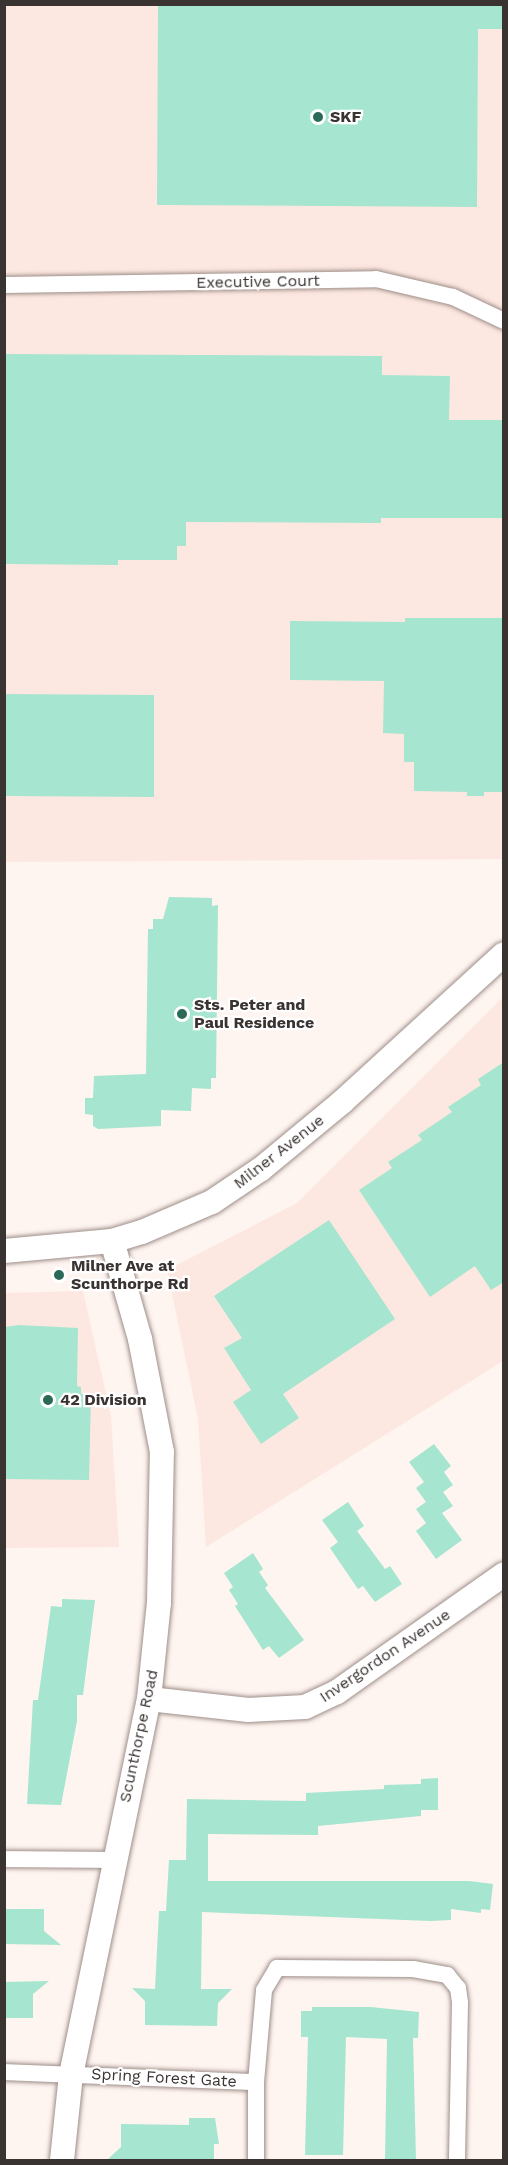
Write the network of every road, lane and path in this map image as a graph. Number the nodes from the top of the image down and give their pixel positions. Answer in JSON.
{"nodes":[{"id":1,"x":4,"y":285,"type":"edge"},
{"id":2,"x":504,"y":321,"type":"edge"},
{"id":3,"x":504,"y":954,"type":"edge"},
{"id":4,"x":112,"y":1241,"type":"junction"},
{"id":5,"x":4,"y":1251,"type":"edge"},
{"id":6,"x":504,"y":1574,"type":"edge"},
{"id":7,"x":149,"y":1699,"type":"junction"},
{"id":8,"x":4,"y":1859,"type":"edge"},
{"id":9,"x":114,"y":1860,"type":"junction"},
{"id":10,"x":4,"y":2072,"type":"edge"},
{"id":11,"x":71,"y":2074,"type":"junction"},
{"id":12,"x":256,"y":2082,"type":"junction"},
{"id":13,"x":62,"y":2160,"type":"edge"},
{"id":14,"x":255,"y":2160,"type":"edge"},
{"id":15,"x":457,"y":2160,"type":"edge"}],
"edges":[{"from":1,"to":2,"type":"street","name":"Executive Court"},
{"from":3,"to":4,"type":"street","name":"Milner Avenue"},
{"from":4,"to":5,"type":"street","name":"Milner Avenue"},
{"from":4,"to":7,"type":"street","name":"Scunthorpe Road"},
{"from":6,"to":7,"type":"street","name":"Invergordon Avenue"},
{"from":7,"to":9,"type":"street","name":"Scunthorpe Road"},
{"from":8,"to":9,"type":"street"},
{"from":9,"to":11,"type":"street","name":"Scunthorpe Road"},
{"from":10,"to":11,"type":"street","name":"Spring Forest Gate"},
{"from":11,"to":12,"type":"street","name":"Spring Forest Gate"},
{"from":11,"to":13,"type":"street","name":"Scunthorpe Road"},
{"from":12,"to":14,"type":"street"},
{"from":12,"to":15,"type":"street"}]}
